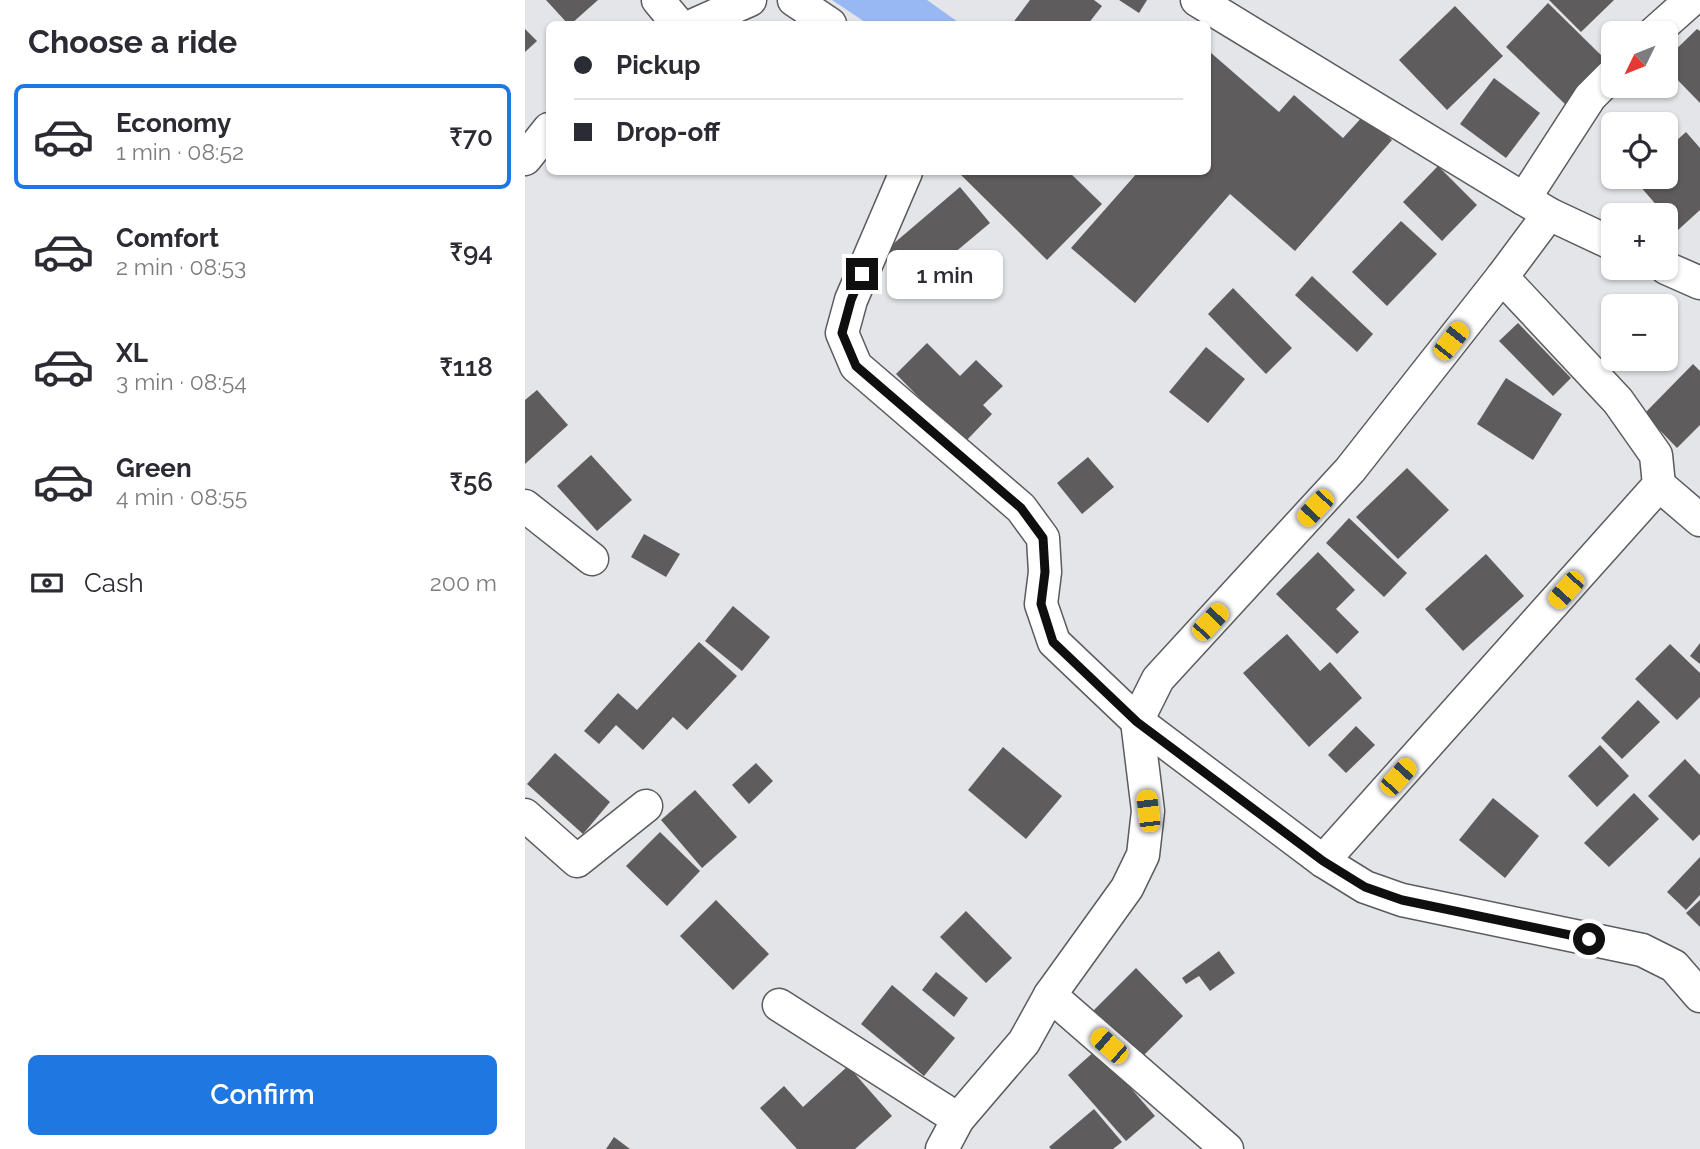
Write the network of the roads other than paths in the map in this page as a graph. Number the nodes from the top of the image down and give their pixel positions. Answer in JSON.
{"nodes":[{"id":1,"x":658,"y":0,"type":"edge"},
{"id":2,"x":750,"y":0,"type":"edge"},
{"id":3,"x":794,"y":0,"type":"edge"},
{"id":4,"x":1197,"y":0,"type":"edge"},
{"id":5,"x":1691,"y":0,"type":"edge"},
{"id":6,"x":676,"y":21,"type":"edge"},
{"id":7,"x":703,"y":21,"type":"edge"},
{"id":8,"x":826,"y":21,"type":"edge"},
{"id":9,"x":1667,"y":21,"type":"edge"},
{"id":10,"x":1601,"y":86,"type":"edge"},
{"id":11,"x":546,"y":133,"type":"edge"},
{"id":12,"x":525,"y":159,"type":"edge"},
{"id":13,"x":905,"y":175,"type":"edge"},
{"id":14,"x":1536,"y":206,"type":"junction"},
{"id":15,"x":1601,"y":238,"type":"edge"},
{"id":16,"x":1678,"y":273,"type":"edge"},
{"id":17,"x":1502,"y":277,"type":"junction"},
{"id":18,"x":1700,"y":283,"type":"edge"},
{"id":19,"x":1659,"y":485,"type":"junction"},
{"id":20,"x":525,"y":506,"type":"edge"},
{"id":21,"x":1700,"y":520,"type":"edge"},
{"id":22,"x":592,"y":559,"type":"dead end"},
{"id":23,"x":1137,"y":722,"type":"junction"},
{"id":24,"x":646,"y":806,"type":"dead end"},
{"id":25,"x":525,"y":815,"type":"edge"},
{"id":26,"x":1323,"y":861,"type":"junction"},
{"id":27,"x":1051,"y":995,"type":"junction"},
{"id":28,"x":1700,"y":996,"type":"edge"},
{"id":29,"x":779,"y":1005,"type":"dead end"},
{"id":30,"x":958,"y":1119,"type":"junction"},
{"id":31,"x":942,"y":1149,"type":"edge"},
{"id":32,"x":1227,"y":1149,"type":"edge"}],
"edges":[{"from":1,"to":6,"type":"street"},
{"from":2,"to":7,"type":"street"},
{"from":3,"to":8,"type":"street"},
{"from":4,"to":14,"type":"street"},
{"from":5,"to":9,"type":"street"},
{"from":10,"to":14,"type":"street"},
{"from":11,"to":12,"type":"street"},
{"from":13,"to":23,"type":"street"},
{"from":14,"to":15,"type":"street"},
{"from":14,"to":17,"type":"street"},
{"from":16,"to":18,"type":"street"},
{"from":17,"to":19,"type":"street"},
{"from":17,"to":23,"type":"street"},
{"from":19,"to":21,"type":"street"},
{"from":19,"to":26,"type":"street"},
{"from":20,"to":22,"type":"street"},
{"from":23,"to":26,"type":"street"},
{"from":23,"to":27,"type":"street"},
{"from":24,"to":25,"type":"street"},
{"from":26,"to":28,"type":"street"},
{"from":27,"to":30,"type":"street"},
{"from":27,"to":32,"type":"street"},
{"from":29,"to":30,"type":"street"},
{"from":30,"to":31,"type":"street"}]}
